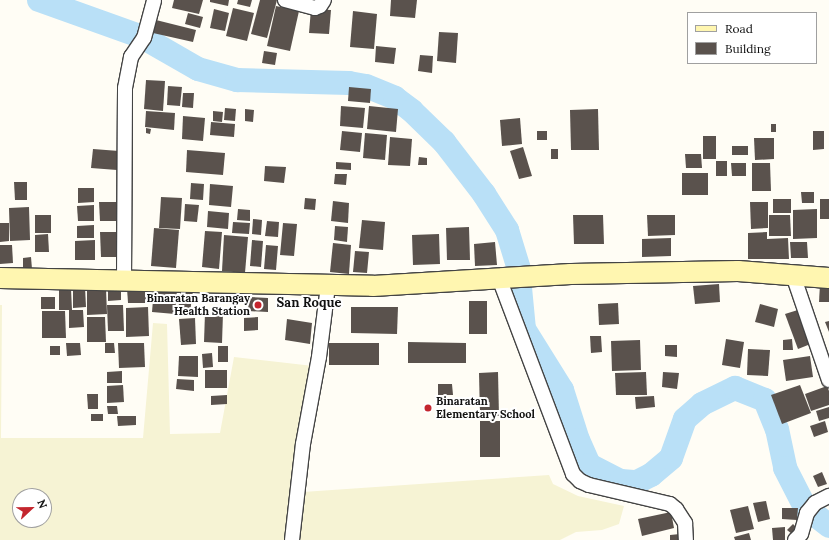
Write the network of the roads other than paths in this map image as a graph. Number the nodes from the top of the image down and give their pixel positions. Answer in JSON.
{"nodes":[{"id":1,"x":154,"y":0,"type":"edge"},
{"id":2,"x":285,"y":0,"type":"edge"},
{"id":3,"x":324,"y":0,"type":"edge"},
{"id":4,"x":793,"y":275,"type":"junction"},
{"id":5,"x":514,"y":277,"type":"junction"},
{"id":6,"x":0,"y":278,"type":"edge"},
{"id":7,"x":829,"y":278,"type":"edge"},
{"id":8,"x":124,"y":281,"type":"junction"},
{"id":9,"x":328,"y":286,"type":"junction"},
{"id":10,"x":829,"y":380,"type":"edge"},
{"id":11,"x":829,"y":496,"type":"edge"},
{"id":12,"x":292,"y":540,"type":"edge"},
{"id":13,"x":686,"y":540,"type":"edge"},
{"id":14,"x":795,"y":540,"type":"edge"}],
"edges":[{"from":1,"to":8,"type":"street"},
{"from":2,"to":3,"type":"street"},
{"from":4,"to":5,"type":"main road"},
{"from":4,"to":7,"type":"main road"},
{"from":4,"to":10,"type":"street"},
{"from":5,"to":9,"type":"main road"},
{"from":5,"to":13,"type":"street"},
{"from":6,"to":8,"type":"main road"},
{"from":8,"to":9,"type":"main road"},
{"from":9,"to":12,"type":"street"},
{"from":11,"to":14,"type":"street"}]}
